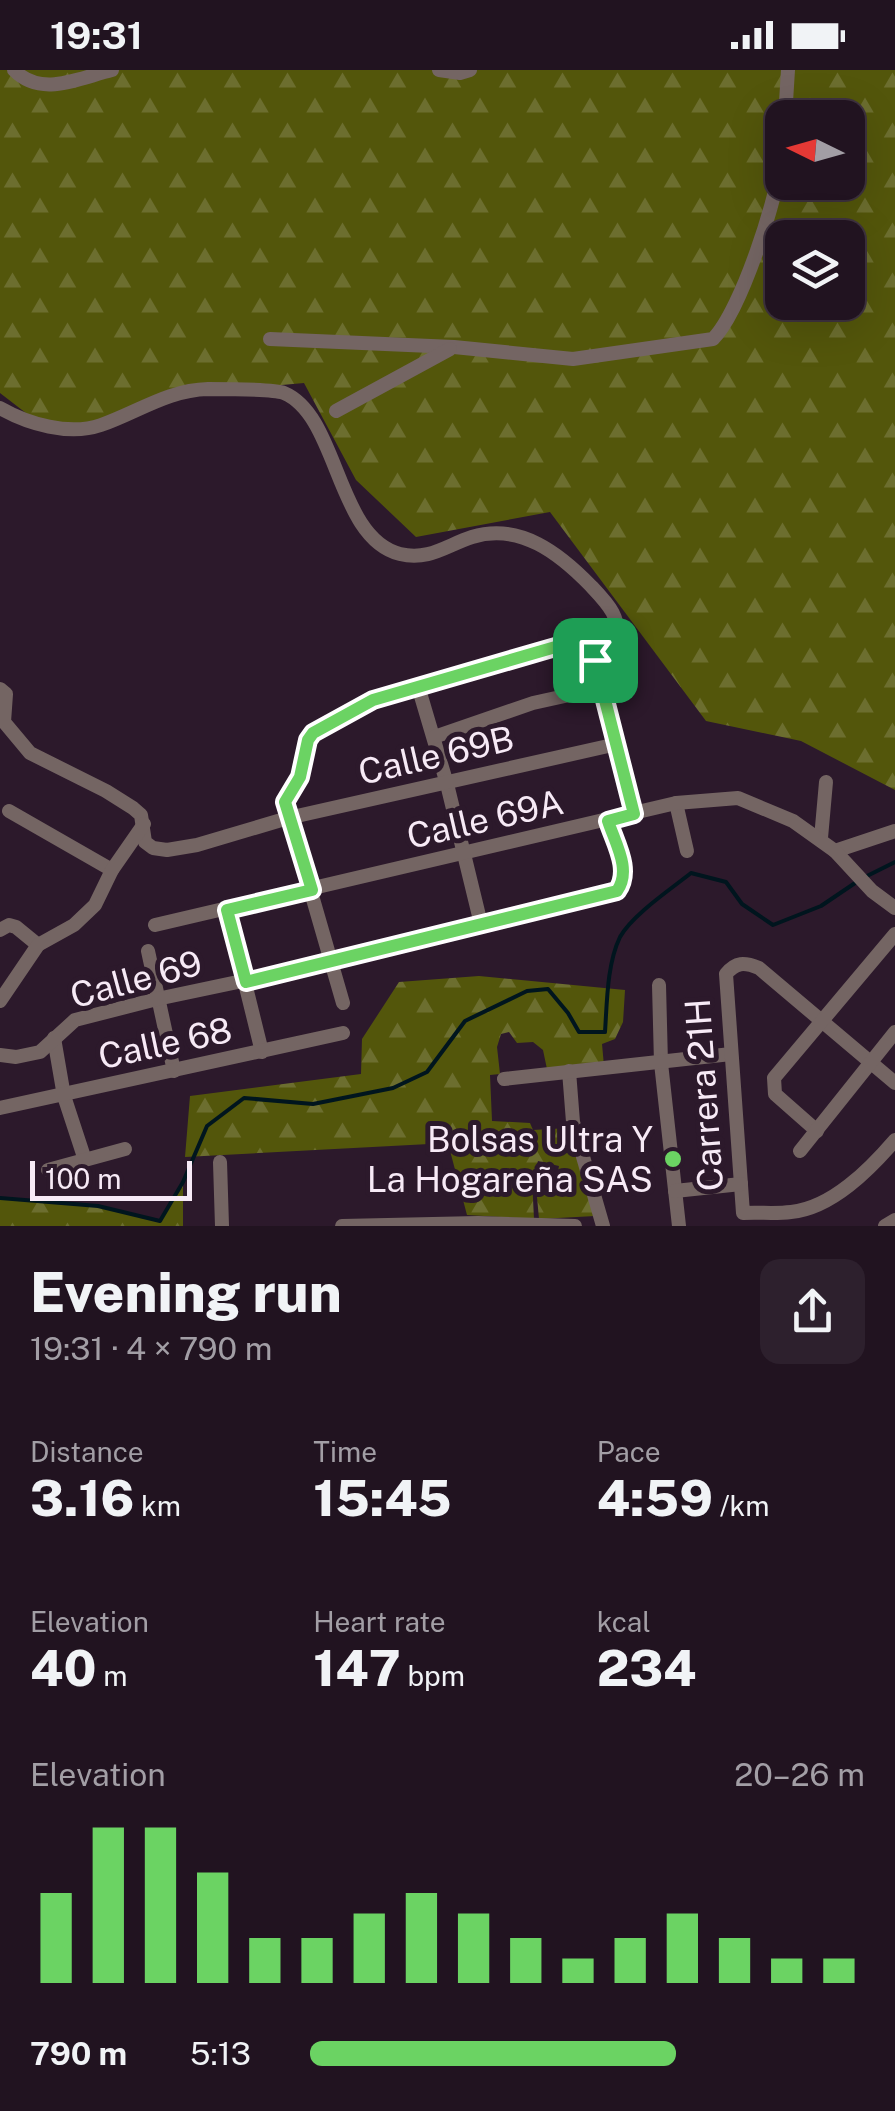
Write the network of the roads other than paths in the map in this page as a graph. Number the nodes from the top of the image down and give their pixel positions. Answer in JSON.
{"nodes":[{"id":1,"x":14,"y":70,"type":"edge"},
{"id":2,"x":112,"y":70,"type":"edge"},
{"id":3,"x":439,"y":70,"type":"edge"},
{"id":4,"x":470,"y":70,"type":"edge"},
{"id":5,"x":788,"y":70,"type":"edge"},
{"id":6,"x":787,"y":100,"type":"edge"},
{"id":7,"x":773,"y":200,"type":"edge"},
{"id":8,"x":270,"y":340,"type":"dead end"},
{"id":9,"x":454,"y":347,"type":"junction"},
{"id":10,"x":0,"y":408,"type":"edge"},
{"id":11,"x":336,"y":411,"type":"dead end"},
{"id":12,"x":595,"y":660,"type":"junction"},
{"id":13,"x":418,"y":686,"type":"junction"},
{"id":14,"x":601,"y":688,"type":"junction"},
{"id":15,"x":0,"y":689,"type":"edge"},
{"id":16,"x":434,"y":736,"type":"junction"},
{"id":17,"x":617,"y":744,"type":"junction"},
{"id":18,"x":826,"y":782,"type":"dead end"},
{"id":19,"x":447,"y":784,"type":"junction"},
{"id":20,"x":676,"y":803,"type":"junction"},
{"id":21,"x":9,"y":812,"type":"dead end"},
{"id":22,"x":634,"y":814,"type":"junction"},
{"id":23,"x":288,"y":818,"type":"junction"},
{"id":24,"x":608,"y":821,"type":"junction"},
{"id":25,"x":144,"y":824,"type":"junction"},
{"id":26,"x":895,"y":831,"type":"edge"},
{"id":27,"x":821,"y":838,"type":"junction"},
{"id":28,"x":687,"y":851,"type":"dead end"},
{"id":29,"x":836,"y":851,"type":"junction"},
{"id":30,"x":466,"y":854,"type":"junction"},
{"id":31,"x":112,"y":870,"type":"junction"},
{"id":32,"x":312,"y":890,"type":"junction"},
{"id":33,"x":895,"y":908,"type":"edge"},
{"id":34,"x":227,"y":910,"type":"junction"},
{"id":35,"x":481,"y":924,"type":"junction"},
{"id":36,"x":155,"y":925,"type":"dead end"},
{"id":37,"x":0,"y":930,"type":"edge"},
{"id":38,"x":895,"y":934,"type":"edge"},
{"id":39,"x":38,"y":945,"type":"junction"},
{"id":40,"x":148,"y":951,"type":"dead end"},
{"id":41,"x":332,"y":962,"type":"junction"},
{"id":42,"x":246,"y":982,"type":"junction"},
{"id":43,"x":658,"y":985,"type":"dead end"},
{"id":44,"x":157,"y":999,"type":"junction"},
{"id":45,"x":0,"y":1001,"type":"edge"},
{"id":46,"x":343,"y":1003,"type":"dead end"},
{"id":47,"x":822,"y":1019,"type":"junction"},
{"id":48,"x":895,"y":1032,"type":"edge"},
{"id":49,"x":343,"y":1033,"type":"dead end"},
{"id":50,"x":54,"y":1038,"type":"junction"},
{"id":51,"x":262,"y":1052,"type":"junction"},
{"id":52,"x":731,"y":1054,"type":"junction"},
{"id":53,"x":8,"y":1056,"type":"edge"},
{"id":54,"x":872,"y":1062,"type":"junction"},
{"id":55,"x":660,"y":1063,"type":"junction"},
{"id":56,"x":174,"y":1071,"type":"junction"},
{"id":57,"x":569,"y":1071,"type":"junction"},
{"id":58,"x":504,"y":1079,"type":"dead end"},
{"id":59,"x":895,"y":1083,"type":"edge"},
{"id":60,"x":64,"y":1096,"type":"junction"},
{"id":61,"x":0,"y":1108,"type":"edge"},
{"id":62,"x":818,"y":1131,"type":"junction"},
{"id":63,"x":895,"y":1140,"type":"edge"},
{"id":64,"x":126,"y":1149,"type":"dead end"},
{"id":65,"x":800,"y":1151,"type":"dead end"},
{"id":66,"x":84,"y":1160,"type":"junction"},
{"id":67,"x":220,"y":1162,"type":"dead end"},
{"id":68,"x":48,"y":1170,"type":"dead end"},
{"id":69,"x":741,"y":1184,"type":"junction"},
{"id":70,"x":674,"y":1191,"type":"junction"},
{"id":71,"x":895,"y":1220,"type":"edge"},
{"id":72,"x":478,"y":1224,"type":"edge"},
{"id":73,"x":551,"y":1225,"type":"edge"},
{"id":74,"x":222,"y":1226,"type":"edge"},
{"id":75,"x":342,"y":1226,"type":"edge"},
{"id":76,"x":353,"y":1226,"type":"edge"},
{"id":77,"x":575,"y":1226,"type":"edge"},
{"id":78,"x":603,"y":1226,"type":"edge"},
{"id":79,"x":679,"y":1226,"type":"edge"},
{"id":80,"x":885,"y":1226,"type":"edge"}],
"edges":[{"from":1,"to":2,"type":"street"},
{"from":3,"to":4,"type":"street"},
{"from":5,"to":6,"type":"street"},
{"from":7,"to":9,"type":"street"},
{"from":8,"to":9,"type":"street"},
{"from":9,"to":11,"type":"street"},
{"from":10,"to":12,"type":"street"},
{"from":12,"to":13,"type":"street"},
{"from":12,"to":14,"type":"street"},
{"from":13,"to":16,"type":"street"},
{"from":13,"to":23,"type":"street"},
{"from":14,"to":16,"type":"street"},
{"from":14,"to":17,"type":"street"},
{"from":15,"to":25,"type":"street"},
{"from":16,"to":19,"type":"street"},
{"from":17,"to":19,"type":"street","name":"Calle 69B"},
{"from":17,"to":22,"type":"street"},
{"from":18,"to":27,"type":"street"},
{"from":19,"to":23,"type":"street","name":"Calle 69B"},
{"from":19,"to":30,"type":"street"},
{"from":20,"to":22,"type":"street","name":"Calle 69A"},
{"from":20,"to":27,"type":"street","name":"Calle 69A"},
{"from":20,"to":28,"type":"street"},
{"from":21,"to":31,"type":"street"},
{"from":22,"to":24,"type":"street","name":"Calle 69A"},
{"from":23,"to":25,"type":"street","name":"Calle 69B"},
{"from":23,"to":32,"type":"street"},
{"from":24,"to":30,"type":"street","name":"Calle 69A"},
{"from":24,"to":35,"type":"street","name":"Calle 69"},
{"from":25,"to":31,"type":"street"},
{"from":26,"to":29,"type":"street"},
{"from":27,"to":29,"type":"street"},
{"from":29,"to":33,"type":"street"},
{"from":30,"to":32,"type":"street","name":"Calle 69A"},
{"from":30,"to":35,"type":"street"},
{"from":31,"to":39,"type":"street"},
{"from":32,"to":34,"type":"street","name":"Calle 69A"},
{"from":32,"to":41,"type":"street"},
{"from":34,"to":36,"type":"street","name":"Calle 69A"},
{"from":34,"to":42,"type":"street"},
{"from":35,"to":41,"type":"street","name":"Calle 69"},
{"from":37,"to":39,"type":"street"},
{"from":38,"to":47,"type":"street"},
{"from":39,"to":45,"type":"street"},
{"from":40,"to":44,"type":"street"},
{"from":41,"to":42,"type":"street","name":"Calle 69"},
{"from":41,"to":46,"type":"street"},
{"from":42,"to":44,"type":"street","name":"Calle 69"},
{"from":42,"to":51,"type":"street"},
{"from":43,"to":55,"type":"street"},
{"from":44,"to":50,"type":"street","name":"Calle 69"},
{"from":44,"to":56,"type":"street"},
{"from":47,"to":52,"type":"street","name":"Carrera 21H"},
{"from":47,"to":54,"type":"street"},
{"from":47,"to":62,"type":"street"},
{"from":48,"to":54,"type":"street"},
{"from":49,"to":51,"type":"street","name":"Calle 68"},
{"from":50,"to":53,"type":"street","name":"Calle 69"},
{"from":50,"to":60,"type":"street"},
{"from":51,"to":56,"type":"street","name":"Calle 68"},
{"from":52,"to":55,"type":"street"},
{"from":52,"to":69,"type":"street","name":"Carrera 21H"},
{"from":54,"to":59,"type":"street"},
{"from":54,"to":62,"type":"street"},
{"from":55,"to":57,"type":"street"},
{"from":55,"to":70,"type":"street"},
{"from":56,"to":60,"type":"street","name":"Calle 68"},
{"from":57,"to":58,"type":"street"},
{"from":57,"to":78,"type":"street"},
{"from":60,"to":61,"type":"street","name":"Calle 68"},
{"from":60,"to":66,"type":"street"},
{"from":62,"to":65,"type":"street"},
{"from":63,"to":69,"type":"street","name":"Carrera 21H"},
{"from":64,"to":66,"type":"street"},
{"from":66,"to":68,"type":"street"},
{"from":67,"to":74,"type":"street"},
{"from":69,"to":70,"type":"street"},
{"from":70,"to":79,"type":"street"},
{"from":71,"to":80,"type":"street"},
{"from":72,"to":73,"type":"street"},
{"from":72,"to":76,"type":"street"},
{"from":73,"to":77,"type":"street"},
{"from":75,"to":76,"type":"street"}]}
